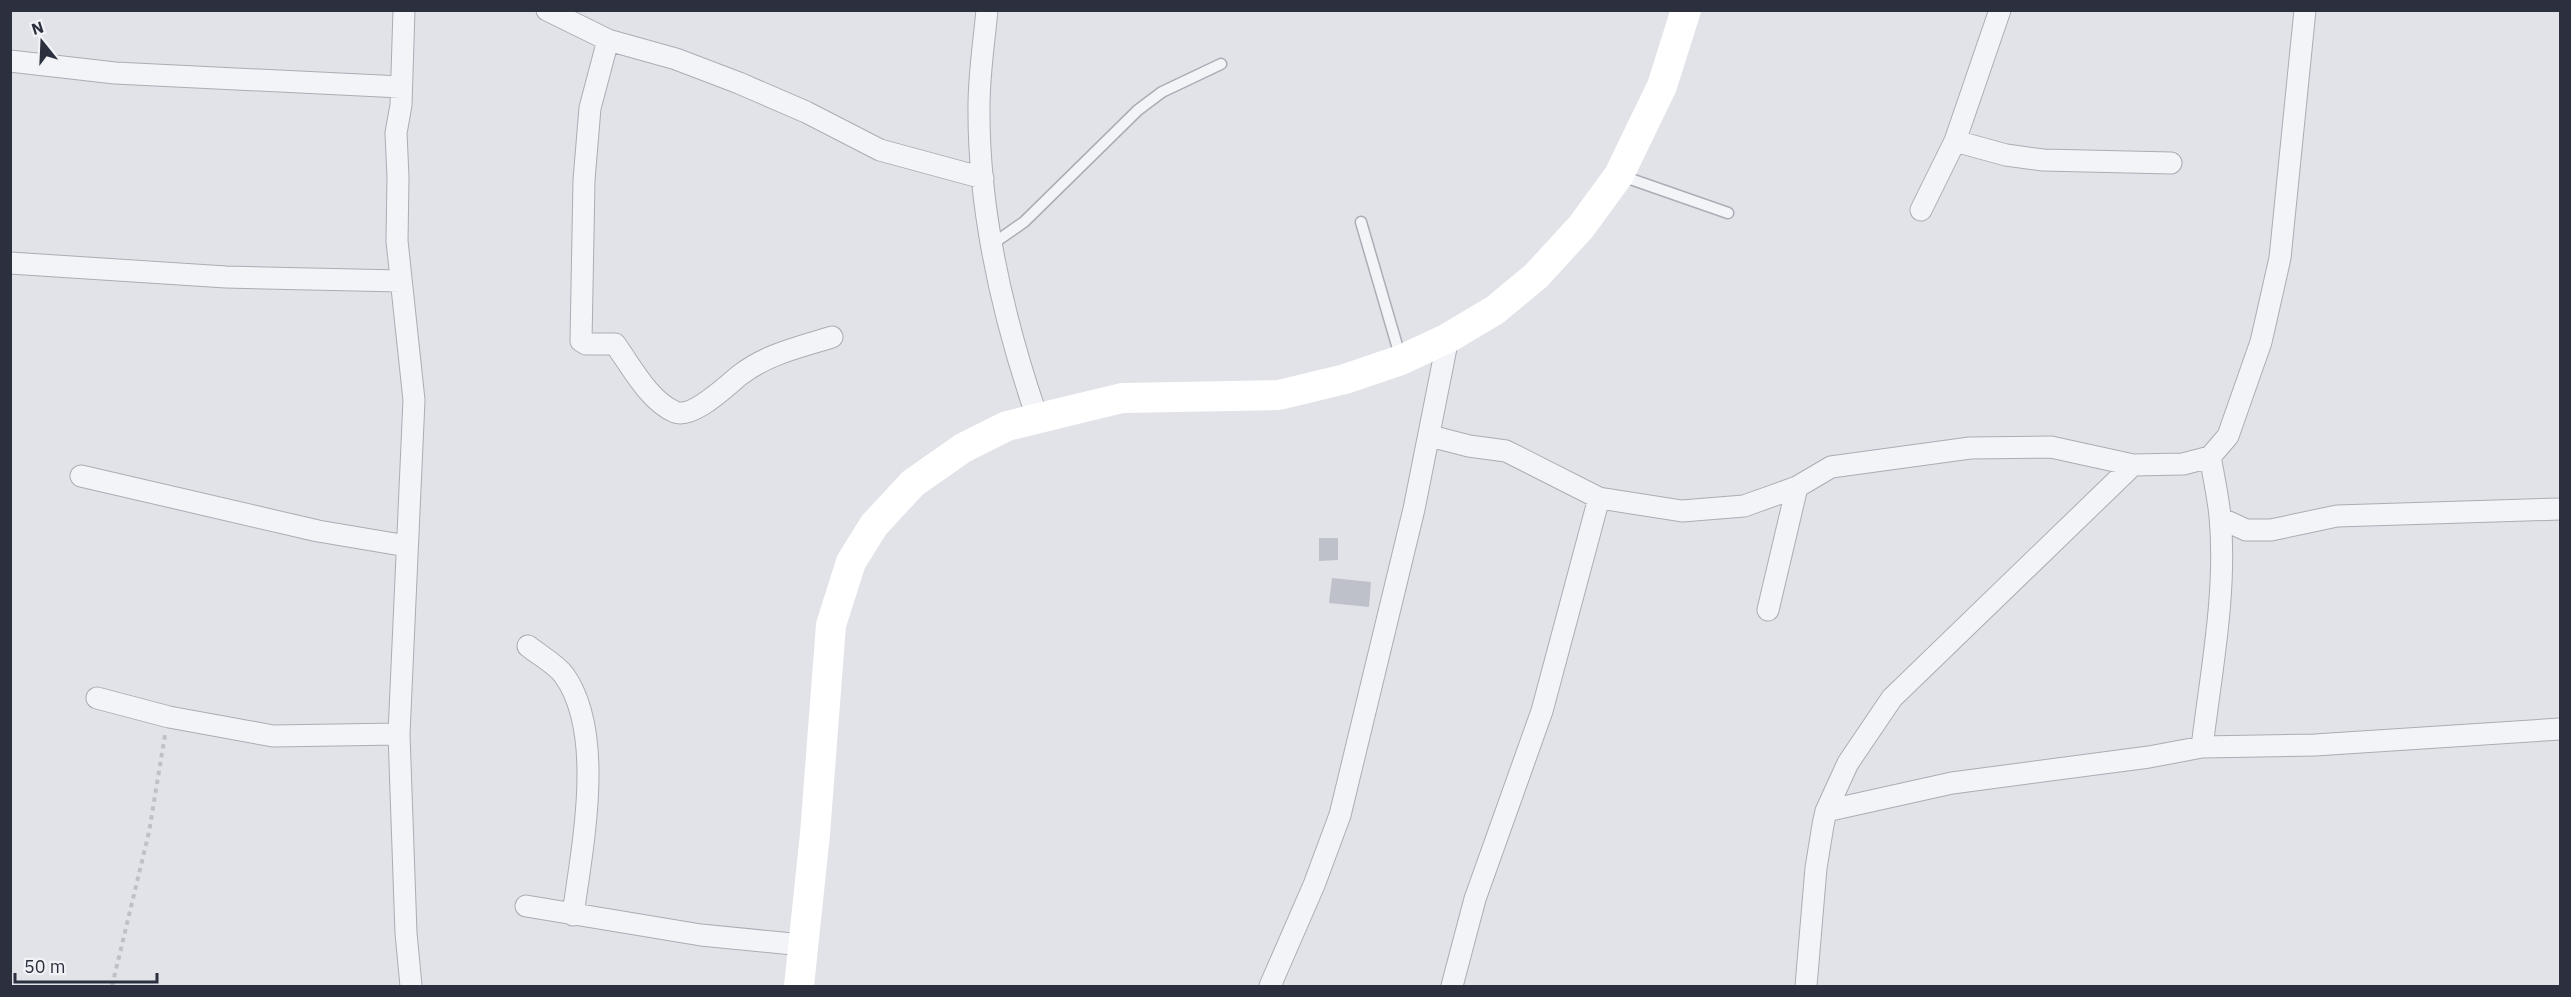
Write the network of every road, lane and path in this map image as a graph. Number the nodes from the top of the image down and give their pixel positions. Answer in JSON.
{"nodes":[{"id":1,"x":404,"y":10,"type":"edge"},
{"id":2,"x":547,"y":10,"type":"edge"},
{"id":3,"x":987,"y":10,"type":"edge"},
{"id":4,"x":1686,"y":10,"type":"edge"},
{"id":5,"x":2000,"y":10,"type":"edge"},
{"id":6,"x":2305,"y":10,"type":"edge"},
{"id":7,"x":608,"y":40,"type":"junction"},
{"id":8,"x":10,"y":61,"type":"edge"},
{"id":9,"x":1221,"y":64,"type":"dead end"},
{"id":10,"x":401,"y":87,"type":"junction"},
{"id":11,"x":1956,"y":141,"type":"junction"},
{"id":12,"x":2171,"y":163,"type":"dead end"},
{"id":13,"x":1619,"y":175,"type":"junction"},
{"id":14,"x":983,"y":178,"type":"junction"},
{"id":15,"x":1921,"y":210,"type":"dead end"},
{"id":16,"x":1728,"y":213,"type":"dead end"},
{"id":17,"x":1361,"y":222,"type":"dead end"},
{"id":18,"x":991,"y":245,"type":"junction"},
{"id":19,"x":10,"y":263,"type":"edge"},
{"id":20,"x":400,"y":280,"type":"junction"},
{"id":21,"x":832,"y":337,"type":"dead end"},
{"id":22,"x":1448,"y":338,"type":"junction"},
{"id":23,"x":1401,"y":360,"type":"junction"},
{"id":24,"x":1037,"y":417,"type":"junction"},
{"id":25,"x":1430,"y":436,"type":"junction"},
{"id":26,"x":2211,"y":457,"type":"junction"},
{"id":27,"x":2133,"y":465,"type":"junction"},
{"id":28,"x":81,"y":476,"type":"dead end"},
{"id":29,"x":1797,"y":487,"type":"junction"},
{"id":30,"x":1599,"y":498,"type":"junction"},
{"id":31,"x":2560,"y":508,"type":"edge"},
{"id":32,"x":2220,"y":518,"type":"junction"},
{"id":33,"x":408,"y":546,"type":"junction"},
{"id":34,"x":1768,"y":610,"type":"dead end"},
{"id":35,"x":528,"y":646,"type":"dead end"},
{"id":36,"x":97,"y":698,"type":"dead end"},
{"id":37,"x":169,"y":717,"type":"junction"},
{"id":38,"x":2560,"y":729,"type":"edge"},
{"id":39,"x":399,"y":734,"type":"junction"},
{"id":40,"x":2202,"y":747,"type":"junction"},
{"id":41,"x":1826,"y":811,"type":"junction"},
{"id":42,"x":526,"y":906,"type":"dead end"},
{"id":43,"x":573,"y":915,"type":"junction"},
{"id":44,"x":803,"y":945,"type":"junction"},
{"id":45,"x":111,"y":987,"type":"edge"},
{"id":46,"x":411,"y":987,"type":"edge"},
{"id":47,"x":799,"y":987,"type":"edge"},
{"id":48,"x":1270,"y":987,"type":"edge"},
{"id":49,"x":1452,"y":987,"type":"edge"},
{"id":50,"x":1806,"y":987,"type":"edge"}],
"edges":[{"from":1,"to":10,"type":"street"},
{"from":2,"to":7,"type":"street"},
{"from":3,"to":14,"type":"street"},
{"from":4,"to":13,"type":"main road"},
{"from":5,"to":11,"type":"street"},
{"from":6,"to":26,"type":"street"},
{"from":7,"to":14,"type":"street"},
{"from":7,"to":21,"type":"street"},
{"from":8,"to":10,"type":"street"},
{"from":9,"to":18,"type":"lane"},
{"from":10,"to":20,"type":"street"},
{"from":11,"to":12,"type":"street"},
{"from":11,"to":15,"type":"street"},
{"from":13,"to":16,"type":"lane"},
{"from":13,"to":22,"type":"main road"},
{"from":14,"to":18,"type":"street"},
{"from":17,"to":23,"type":"lane"},
{"from":18,"to":24,"type":"street"},
{"from":19,"to":20,"type":"street"},
{"from":20,"to":33,"type":"street"},
{"from":22,"to":23,"type":"main road"},
{"from":22,"to":25,"type":"street"},
{"from":23,"to":24,"type":"main road"},
{"from":24,"to":44,"type":"main road"},
{"from":25,"to":30,"type":"street"},
{"from":25,"to":48,"type":"street"},
{"from":26,"to":27,"type":"street"},
{"from":26,"to":32,"type":"street"},
{"from":27,"to":29,"type":"street"},
{"from":27,"to":41,"type":"street"},
{"from":28,"to":33,"type":"street"},
{"from":29,"to":30,"type":"street"},
{"from":29,"to":34,"type":"street"},
{"from":30,"to":49,"type":"street"},
{"from":31,"to":32,"type":"street"},
{"from":32,"to":40,"type":"street"},
{"from":33,"to":39,"type":"street"},
{"from":35,"to":43,"type":"street"},
{"from":36,"to":37,"type":"street"},
{"from":37,"to":39,"type":"street"},
{"from":37,"to":45,"type":"path"},
{"from":38,"to":40,"type":"street"},
{"from":39,"to":46,"type":"street"},
{"from":40,"to":41,"type":"street"},
{"from":41,"to":50,"type":"street"},
{"from":42,"to":43,"type":"street"},
{"from":43,"to":44,"type":"street"},
{"from":44,"to":47,"type":"main road"}]}
